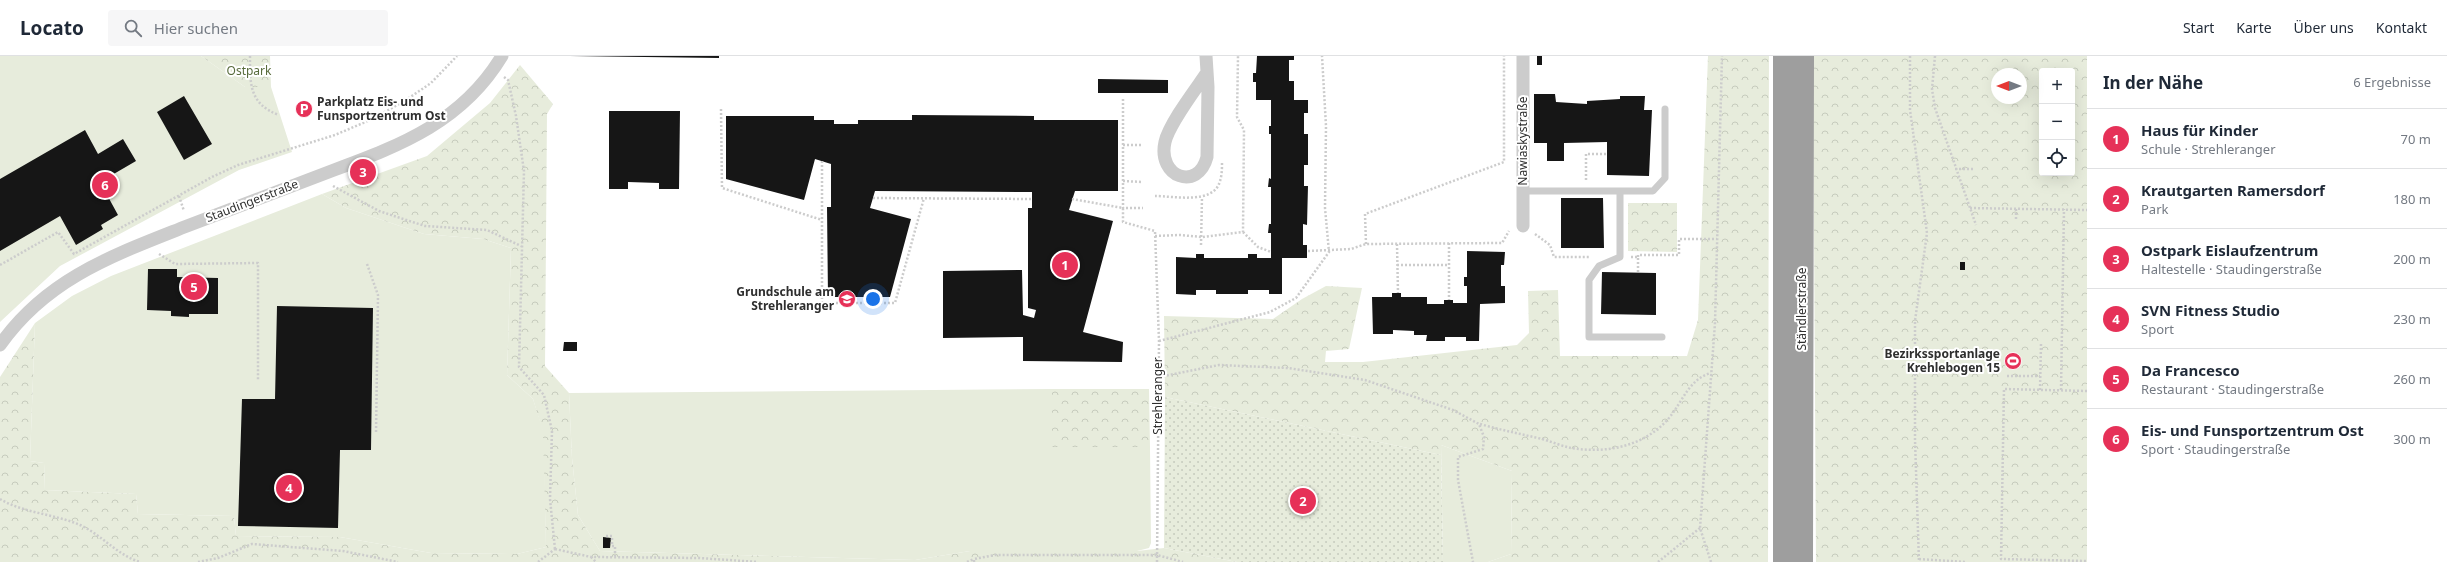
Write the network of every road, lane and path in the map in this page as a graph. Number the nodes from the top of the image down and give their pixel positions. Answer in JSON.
{"nodes":[{"id":1,"x":250,"y":56,"type":"edge"},
{"id":2,"x":457,"y":56,"type":"edge"},
{"id":3,"x":502,"y":56,"type":"edge"},
{"id":4,"x":1206,"y":56,"type":"edge"},
{"id":5,"x":1238,"y":56,"type":"edge"},
{"id":6,"x":1322,"y":56,"type":"edge"},
{"id":7,"x":1504,"y":56,"type":"edge"},
{"id":8,"x":1523,"y":56,"type":"edge"},
{"id":9,"x":1722,"y":56,"type":"edge"},
{"id":10,"x":1784,"y":56,"type":"edge"},
{"id":11,"x":1803,"y":56,"type":"edge"},
{"id":12,"x":1910,"y":56,"type":"edge"},
{"id":13,"x":1935,"y":56,"type":"edge"},
{"id":14,"x":494,"y":69,"type":"junction"},
{"id":15,"x":1206,"y":74,"type":"junction"},
{"id":16,"x":1122,"y":99,"type":"dead end"},
{"id":17,"x":721,"y":109,"type":"dead end"},
{"id":18,"x":1665,"y":109,"type":"dead end"},
{"id":19,"x":279,"y":115,"type":"dead end"},
{"id":20,"x":1123,"y":145,"type":"junction"},
{"id":21,"x":1144,"y":145,"type":"dead end"},
{"id":22,"x":1607,"y":154,"type":"dead end"},
{"id":23,"x":822,"y":161,"type":"dead end"},
{"id":24,"x":1955,"y":169,"type":"junction"},
{"id":25,"x":1975,"y":169,"type":"dead end"},
{"id":26,"x":318,"y":176,"type":"junction"},
{"id":27,"x":1123,"y":181,"type":"junction"},
{"id":28,"x":1144,"y":182,"type":"dead end"},
{"id":29,"x":1523,"y":191,"type":"junction"},
{"id":30,"x":1586,"y":191,"type":"junction"},
{"id":31,"x":1620,"y":191,"type":"junction"},
{"id":32,"x":179,"y":196,"type":"junction"},
{"id":33,"x":1202,"y":197,"type":"dead end"},
{"id":34,"x":873,"y":198,"type":"dead end"},
{"id":35,"x":924,"y":198,"type":"junction"},
{"id":36,"x":1032,"y":199,"type":"dead end"},
{"id":37,"x":1072,"y":199,"type":"dead end"},
{"id":38,"x":1123,"y":208,"type":"junction"},
{"id":39,"x":1143,"y":208,"type":"dead end"},
{"id":40,"x":1970,"y":208,"type":"junction"},
{"id":41,"x":2016,"y":208,"type":"junction"},
{"id":42,"x":2064,"y":209,"type":"junction"},
{"id":43,"x":2087,"y":210,"type":"edge"},
{"id":44,"x":186,"y":215,"type":"dead end"},
{"id":45,"x":2016,"y":219,"type":"dead end"},
{"id":46,"x":822,"y":220,"type":"junction"},
{"id":47,"x":1976,"y":225,"type":"dead end"},
{"id":48,"x":1517,"y":226,"type":"junction"},
{"id":49,"x":1243,"y":232,"type":"junction"},
{"id":50,"x":1155,"y":236,"type":"junction"},
{"id":51,"x":1202,"y":237,"type":"junction"},
{"id":52,"x":1717,"y":240,"type":"junction"},
{"id":53,"x":1449,"y":243,"type":"junction"},
{"id":54,"x":142,"y":244,"type":"junction"},
{"id":55,"x":1366,"y":244,"type":"junction"},
{"id":56,"x":1397,"y":244,"type":"junction"},
{"id":57,"x":1201,"y":245,"type":"dead end"},
{"id":58,"x":521,"y":246,"type":"junction"},
{"id":59,"x":1308,"y":251,"type":"dead end"},
{"id":60,"x":1271,"y":252,"type":"dead end"},
{"id":61,"x":1329,"y":252,"type":"junction"},
{"id":62,"x":1620,"y":257,"type":"junction"},
{"id":63,"x":1638,"y":257,"type":"junction"},
{"id":64,"x":367,"y":264,"type":"dead end"},
{"id":65,"x":0,"y":265,"type":"edge"},
{"id":66,"x":1397,"y":265,"type":"junction"},
{"id":67,"x":1449,"y":265,"type":"junction"},
{"id":68,"x":1638,"y":273,"type":"dead end"},
{"id":69,"x":1398,"y":293,"type":"dead end"},
{"id":70,"x":1449,"y":300,"type":"dead end"},
{"id":71,"x":1662,"y":337,"type":"dead end"},
{"id":72,"x":1159,"y":341,"type":"junction"},
{"id":73,"x":2041,"y":344,"type":"dead end"},
{"id":74,"x":0,"y":345,"type":"edge"},
{"id":75,"x":1712,"y":373,"type":"junction"},
{"id":76,"x":2007,"y":376,"type":"dead end"},
{"id":77,"x":2040,"y":376,"type":"junction"},
{"id":78,"x":1159,"y":377,"type":"junction"},
{"id":79,"x":258,"y":380,"type":"dead end"},
{"id":80,"x":2040,"y":390,"type":"junction"},
{"id":81,"x":2061,"y":390,"type":"junction"},
{"id":82,"x":2087,"y":391,"type":"edge"},
{"id":83,"x":1479,"y":424,"type":"junction"},
{"id":84,"x":376,"y":434,"type":"dead end"},
{"id":85,"x":0,"y":499,"type":"edge"},
{"id":86,"x":1700,"y":528,"type":"junction"},
{"id":87,"x":606,"y":536,"type":"dead end"},
{"id":88,"x":555,"y":549,"type":"junction"},
{"id":89,"x":1157,"y":555,"type":"junction"},
{"id":90,"x":615,"y":556,"type":"junction"},
{"id":91,"x":591,"y":557,"type":"junction"},
{"id":92,"x":974,"y":561,"type":"edge"},
{"id":93,"x":1919,"y":561,"type":"edge"},
{"id":94,"x":2087,"y":561,"type":"edge"},
{"id":95,"x":140,"y":562,"type":"edge"},
{"id":96,"x":198,"y":562,"type":"edge"},
{"id":97,"x":398,"y":562,"type":"edge"},
{"id":98,"x":538,"y":562,"type":"edge"},
{"id":99,"x":596,"y":562,"type":"edge"},
{"id":100,"x":758,"y":562,"type":"edge"},
{"id":101,"x":967,"y":562,"type":"edge"},
{"id":102,"x":1157,"y":562,"type":"edge"},
{"id":103,"x":1183,"y":562,"type":"edge"},
{"id":104,"x":1473,"y":562,"type":"edge"},
{"id":105,"x":1658,"y":562,"type":"edge"},
{"id":106,"x":1711,"y":562,"type":"edge"},
{"id":107,"x":1784,"y":562,"type":"edge"},
{"id":108,"x":1802,"y":562,"type":"edge"},
{"id":109,"x":1965,"y":562,"type":"edge"}],
"edges":[{"from":1,"to":19,"type":"path"},
{"from":2,"to":32,"type":"path"},
{"from":3,"to":14,"type":"street","name":"Staudingerstraße"},
{"from":4,"to":15,"type":"street"},
{"from":5,"to":49,"type":"path"},
{"from":6,"to":61,"type":"path"},
{"from":7,"to":55,"type":"path"},
{"from":8,"to":29,"type":"street","name":"Nawiaskystraße"},
{"from":9,"to":52,"type":"path"},
{"from":10,"to":107,"type":"highway","name":"Ständlerstraße"},
{"from":11,"to":108,"type":"highway","name":"Ständlerstraße"},
{"from":12,"to":93,"type":"path"},
{"from":13,"to":24,"type":"path"},
{"from":14,"to":26,"type":"street","name":"Staudingerstraße"},
{"from":14,"to":58,"type":"path"},
{"from":15,"to":15,"type":"street"},
{"from":16,"to":20,"type":"path"},
{"from":17,"to":46,"type":"path"},
{"from":18,"to":31,"type":"lane"},
{"from":20,"to":21,"type":"path"},
{"from":20,"to":27,"type":"path"},
{"from":22,"to":30,"type":"path"},
{"from":23,"to":46,"type":"path"},
{"from":24,"to":25,"type":"path"},
{"from":24,"to":40,"type":"path"},
{"from":26,"to":54,"type":"street","name":"Staudingerstraße"},
{"from":26,"to":58,"type":"path"},
{"from":27,"to":28,"type":"path"},
{"from":27,"to":38,"type":"path"},
{"from":29,"to":30,"type":"lane"},
{"from":29,"to":48,"type":"street","name":"Nawiaskystraße"},
{"from":30,"to":31,"type":"lane"},
{"from":31,"to":62,"type":"lane"},
{"from":32,"to":44,"type":"path"},
{"from":32,"to":65,"type":"path"},
{"from":33,"to":51,"type":"path"},
{"from":34,"to":35,"type":"path"},
{"from":35,"to":36,"type":"path"},
{"from":35,"to":46,"type":"path"},
{"from":37,"to":38,"type":"path"},
{"from":38,"to":39,"type":"path"},
{"from":38,"to":50,"type":"path","name":"Strehleranger"},
{"from":40,"to":41,"type":"path"},
{"from":40,"to":47,"type":"path"},
{"from":41,"to":42,"type":"path"},
{"from":41,"to":45,"type":"path"},
{"from":42,"to":43,"type":"path"},
{"from":42,"to":81,"type":"path"},
{"from":48,"to":53,"type":"path"},
{"from":48,"to":62,"type":"path"},
{"from":49,"to":51,"type":"path"},
{"from":49,"to":60,"type":"path"},
{"from":50,"to":51,"type":"path"},
{"from":50,"to":72,"type":"path","name":"Strehleranger"},
{"from":51,"to":57,"type":"path"},
{"from":52,"to":63,"type":"path"},
{"from":52,"to":75,"type":"path"},
{"from":53,"to":56,"type":"path"},
{"from":53,"to":67,"type":"path"},
{"from":54,"to":74,"type":"street","name":"Staudingerstraße"},
{"from":54,"to":79,"type":"path"},
{"from":55,"to":56,"type":"path"},
{"from":55,"to":61,"type":"path"},
{"from":56,"to":66,"type":"path"},
{"from":58,"to":88,"type":"path"},
{"from":59,"to":61,"type":"path"},
{"from":61,"to":72,"type":"path"},
{"from":62,"to":63,"type":"path"},
{"from":62,"to":71,"type":"lane"},
{"from":63,"to":68,"type":"path"},
{"from":64,"to":84,"type":"path"},
{"from":66,"to":67,"type":"path"},
{"from":66,"to":69,"type":"path"},
{"from":67,"to":70,"type":"path"},
{"from":72,"to":78,"type":"path","name":"Strehleranger"},
{"from":73,"to":77,"type":"path"},
{"from":75,"to":83,"type":"path"},
{"from":75,"to":86,"type":"path"},
{"from":76,"to":77,"type":"path"},
{"from":77,"to":80,"type":"path"},
{"from":78,"to":83,"type":"path"},
{"from":78,"to":89,"type":"path","name":"Strehleranger"},
{"from":80,"to":81,"type":"path"},
{"from":80,"to":94,"type":"path"},
{"from":81,"to":82,"type":"path"},
{"from":83,"to":104,"type":"path"},
{"from":85,"to":95,"type":"path"},
{"from":86,"to":105,"type":"path"},
{"from":86,"to":106,"type":"path"},
{"from":87,"to":90,"type":"path"},
{"from":88,"to":91,"type":"path"},
{"from":88,"to":98,"type":"path"},
{"from":89,"to":92,"type":"path"},
{"from":89,"to":102,"type":"path","name":"Strehleranger"},
{"from":89,"to":103,"type":"path"},
{"from":90,"to":91,"type":"path"},
{"from":90,"to":100,"type":"path"},
{"from":91,"to":99,"type":"path"},
{"from":92,"to":101,"type":"path"},
{"from":93,"to":109,"type":"path"},
{"from":96,"to":97,"type":"path"}]}
